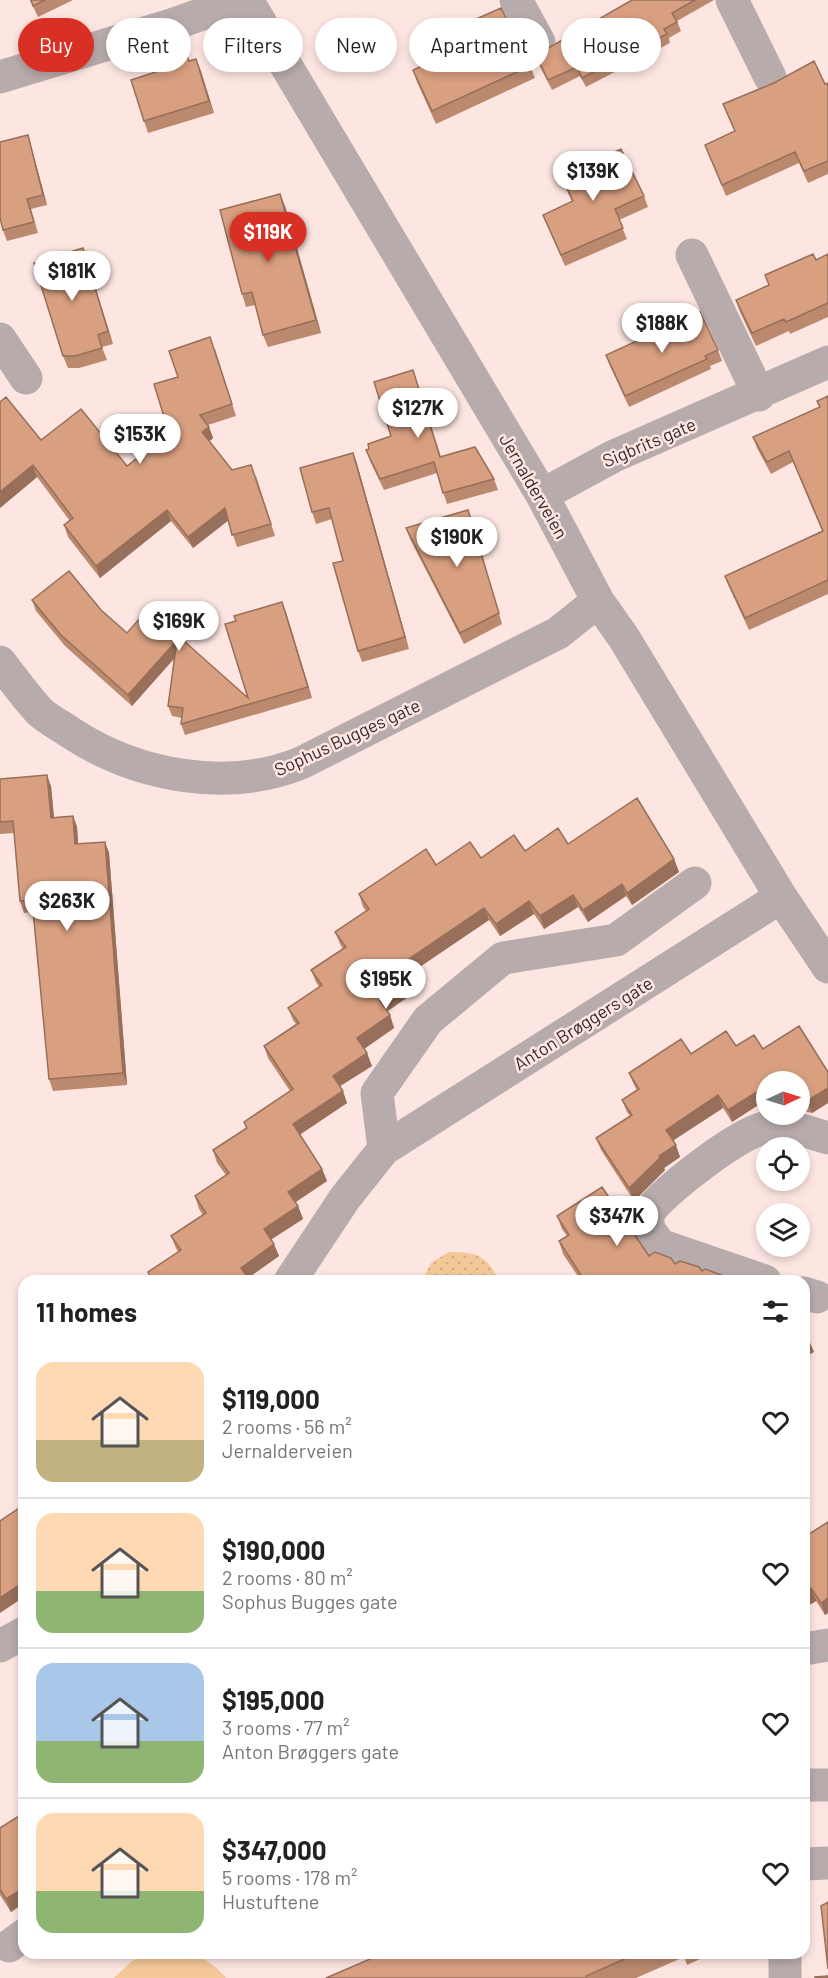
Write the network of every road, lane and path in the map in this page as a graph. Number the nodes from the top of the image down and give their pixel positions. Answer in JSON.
{"nodes":[{"id":1,"x":242,"y":0,"type":"edge"},
{"id":2,"x":247,"y":0,"type":"edge"},
{"id":3,"x":516,"y":0,"type":"edge"},
{"id":4,"x":732,"y":0,"type":"edge"},
{"id":5,"x":526,"y":18,"type":"edge"},
{"id":6,"x":0,"y":77,"type":"edge"},
{"id":7,"x":770,"y":78,"type":"dead end"},
{"id":8,"x":692,"y":255,"type":"dead end"},
{"id":9,"x":0,"y":339,"type":"edge"},
{"id":10,"x":828,"y":362,"type":"edge"},
{"id":11,"x":26,"y":378,"type":"dead end"},
{"id":12,"x":759,"y":394,"type":"junction"},
{"id":13,"x":542,"y":495,"type":"junction"},
{"id":14,"x":598,"y":601,"type":"junction"},
{"id":15,"x":0,"y":662,"type":"edge"},
{"id":16,"x":695,"y":883,"type":"dead end"},
{"id":17,"x":781,"y":897,"type":"junction"},
{"id":18,"x":828,"y":967,"type":"edge"},
{"id":19,"x":828,"y":1138,"type":"edge"},
{"id":20,"x":384,"y":1149,"type":"junction"},
{"id":21,"x":294,"y":1275,"type":"edge"},
{"id":22,"x":748,"y":1275,"type":"edge"},
{"id":23,"x":18,"y":1636,"type":"edge"},
{"id":24,"x":828,"y":1645,"type":"edge"},
{"id":25,"x":0,"y":1646,"type":"edge"},
{"id":26,"x":810,"y":1648,"type":"edge"},
{"id":27,"x":810,"y":1784,"type":"edge"},
{"id":28,"x":828,"y":1785,"type":"edge"},
{"id":29,"x":828,"y":1863,"type":"edge"},
{"id":30,"x":810,"y":1864,"type":"edge"},
{"id":31,"x":785,"y":1959,"type":"edge"},
{"id":32,"x":785,"y":1978,"type":"edge"}],
"edges":[{"from":1,"to":6,"type":"street"},
{"from":2,"to":13,"type":"street","name":"Jernalderveien"},
{"from":3,"to":5,"type":"street"},
{"from":4,"to":7,"type":"street"},
{"from":8,"to":12,"type":"street"},
{"from":9,"to":11,"type":"street"},
{"from":10,"to":12,"type":"street","name":"Sigbrits gate"},
{"from":12,"to":13,"type":"street","name":"Sigbrits gate"},
{"from":13,"to":14,"type":"street","name":"Jernalderveien"},
{"from":14,"to":15,"type":"street","name":"Sophus Bugges gate"},
{"from":14,"to":17,"type":"street","name":"Jernalderveien"},
{"from":16,"to":20,"type":"street"},
{"from":17,"to":18,"type":"street","name":"Jernalderveien"},
{"from":17,"to":20,"type":"street","name":"Anton Brøggers gate"},
{"from":19,"to":22,"type":"street"},
{"from":20,"to":21,"type":"street","name":"Anton Brøggers gate"},
{"from":23,"to":25,"type":"street"},
{"from":24,"to":26,"type":"street"},
{"from":27,"to":28,"type":"street"},
{"from":29,"to":30,"type":"street"},
{"from":31,"to":32,"type":"street"}]}
